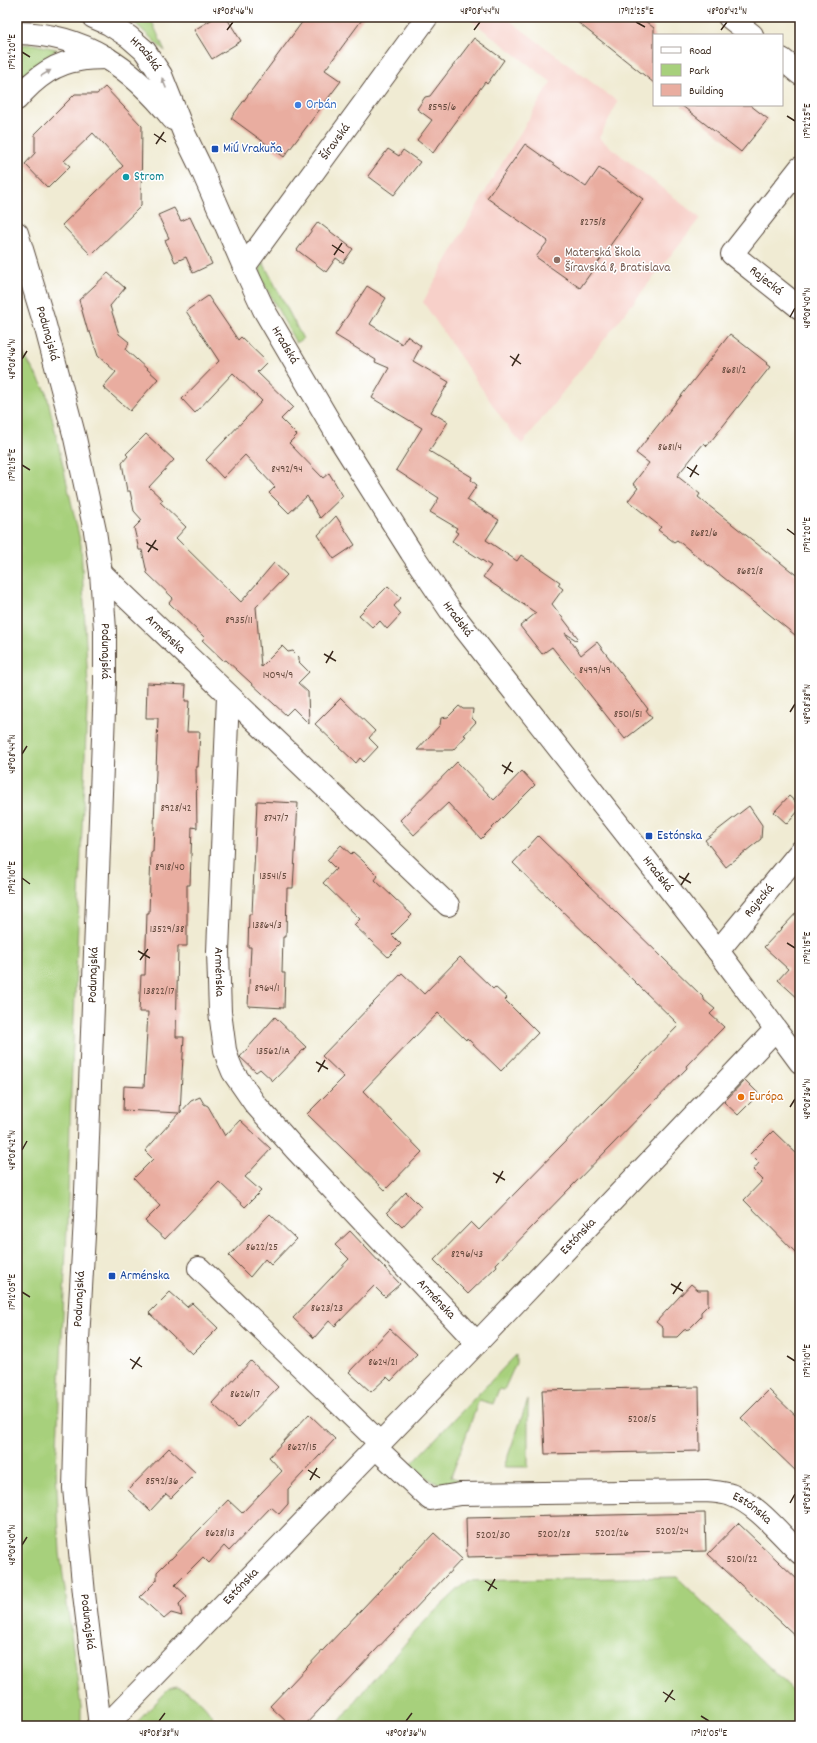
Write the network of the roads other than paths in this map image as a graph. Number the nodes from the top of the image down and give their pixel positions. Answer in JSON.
{"nodes":[{"id":1,"x":93,"y":17,"type":"edge"},
{"id":2,"x":427,"y":17,"type":"edge"},
{"id":3,"x":729,"y":17,"type":"edge"},
{"id":4,"x":17,"y":33,"type":"edge"},
{"id":5,"x":751,"y":34,"type":"edge"},
{"id":6,"x":108,"y":58,"type":"junction"},
{"id":7,"x":783,"y":60,"type":"edge"},
{"id":8,"x":800,"y":74,"type":"edge"},
{"id":9,"x":17,"y":99,"type":"edge"},
{"id":10,"x":184,"y":133,"type":"junction"},
{"id":11,"x":800,"y":168,"type":"edge"},
{"id":12,"x":17,"y":233,"type":"edge"},
{"id":13,"x":244,"y":267,"type":"junction"},
{"id":14,"x":800,"y":308,"type":"edge"},
{"id":15,"x":101,"y":574,"type":"junction"},
{"id":16,"x":228,"y":696,"type":"junction"},
{"id":17,"x":800,"y":852,"type":"edge"},
{"id":18,"x":448,"y":905,"type":"dead end"},
{"id":19,"x":718,"y":951,"type":"junction"},
{"id":20,"x":776,"y":1030,"type":"junction"},
{"id":21,"x":800,"y":1062,"type":"edge"},
{"id":22,"x":199,"y":1268,"type":"dead end"},
{"id":23,"x":477,"y":1344,"type":"junction"},
{"id":24,"x":378,"y":1446,"type":"junction"},
{"id":25,"x":800,"y":1553,"type":"edge"},
{"id":26,"x":100,"y":1726,"type":"edge"},
{"id":27,"x":106,"y":1726,"type":"edge"}],
"edges":[{"from":10,"to":1,"type":"street","name":"Hradská","one_way":true},
{"from":2,"to":13,"type":"street","name":"Šíravská"},
{"from":3,"to":5,"type":"street"},
{"from":4,"to":6,"type":"street","name":"Hradská"},
{"from":9,"to":6,"type":"street","one_way":true},
{"from":6,"to":10,"type":"street","name":"Hradská"},
{"from":7,"to":8,"type":"street"},
{"from":10,"to":13,"type":"street","name":"Hradská"},
{"from":11,"to":14,"type":"street","name":"Rajecká"},
{"from":12,"to":15,"type":"street","name":"Podunajská"},
{"from":13,"to":19,"type":"street","name":"Hradská"},
{"from":15,"to":16,"type":"street","name":"Arménska"},
{"from":15,"to":26,"type":"street","name":"Podunajská"},
{"from":16,"to":18,"type":"street","name":"Arménska"},
{"from":16,"to":23,"type":"street","name":"Arménska"},
{"from":17,"to":19,"type":"street","name":"Rajecká"},
{"from":19,"to":20,"type":"street","name":"Hradská"},
{"from":20,"to":21,"type":"street","name":"Hradská"},
{"from":20,"to":23,"type":"street","name":"Estónska"},
{"from":22,"to":24,"type":"street","name":"Estónska"},
{"from":23,"to":24,"type":"street","name":"Estónska"},
{"from":24,"to":25,"type":"street","name":"Estónska"},
{"from":24,"to":27,"type":"street","name":"Estónska"}]}
